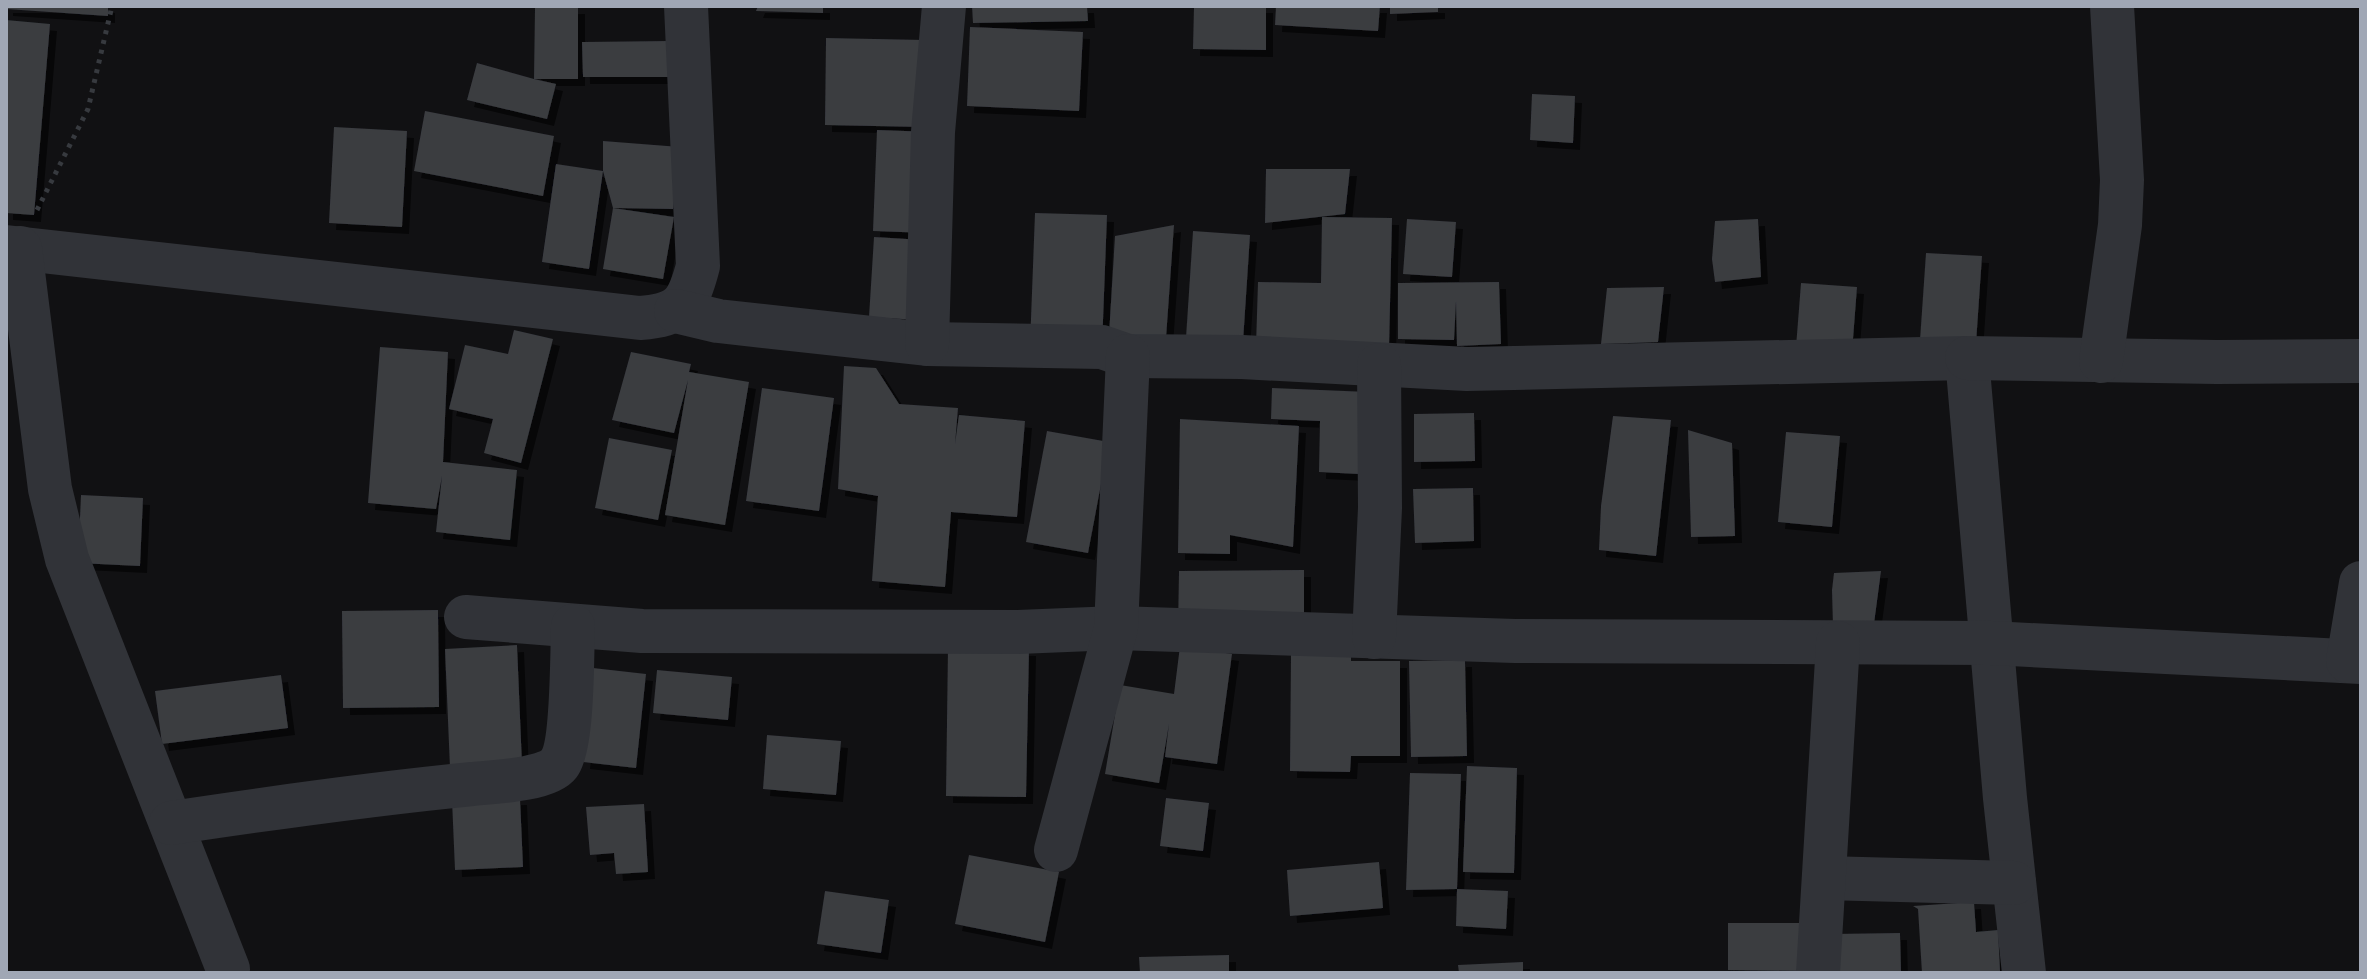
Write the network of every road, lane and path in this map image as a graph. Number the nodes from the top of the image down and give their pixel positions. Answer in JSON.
{"nodes":[{"id":1,"x":112,"y":6,"type":"edge"},
{"id":2,"x":686,"y":6,"type":"edge"},
{"id":3,"x":944,"y":6,"type":"edge"},
{"id":4,"x":2112,"y":6,"type":"edge"},
{"id":5,"x":13,"y":248,"type":"edge"},
{"id":6,"x":676,"y":311,"type":"junction"},
{"id":7,"x":927,"y":344,"type":"junction"},
{"id":8,"x":1128,"y":356,"type":"junction"},
{"id":9,"x":1967,"y":358,"type":"junction"},
{"id":10,"x":2101,"y":361,"type":"junction"},
{"id":11,"x":2361,"y":361,"type":"edge"},
{"id":12,"x":1379,"y":365,"type":"junction"},
{"id":13,"x":2361,"y":583,"type":"edge"},
{"id":14,"x":466,"y":617,"type":"dead end"},
{"id":15,"x":573,"y":626,"type":"junction"},
{"id":16,"x":1116,"y":628,"type":"junction"},
{"id":17,"x":1374,"y":637,"type":"junction"},
{"id":18,"x":1838,"y":643,"type":"junction"},
{"id":19,"x":1991,"y":643,"type":"junction"},
{"id":20,"x":2355,"y":661,"type":"edge"},
{"id":21,"x":171,"y":823,"type":"junction"},
{"id":22,"x":1056,"y":850,"type":"dead end"},
{"id":23,"x":1824,"y":878,"type":"junction"},
{"id":24,"x":2014,"y":883,"type":"junction"},
{"id":25,"x":228,"y":969,"type":"dead end"},
{"id":26,"x":1818,"y":973,"type":"edge"},
{"id":27,"x":2024,"y":973,"type":"edge"}],
"edges":[{"from":1,"to":5,"type":"path"},
{"from":2,"to":6,"type":"street"},
{"from":3,"to":7,"type":"street"},
{"from":4,"to":10,"type":"street"},
{"from":5,"to":6,"type":"street"},
{"from":5,"to":21,"type":"street"},
{"from":6,"to":7,"type":"street"},
{"from":7,"to":8,"type":"street"},
{"from":8,"to":12,"type":"street"},
{"from":8,"to":16,"type":"street"},
{"from":9,"to":10,"type":"street"},
{"from":9,"to":12,"type":"street"},
{"from":9,"to":19,"type":"street"},
{"from":10,"to":11,"type":"street"},
{"from":12,"to":17,"type":"street"},
{"from":13,"to":20,"type":"street"},
{"from":14,"to":15,"type":"street"},
{"from":15,"to":16,"type":"street"},
{"from":15,"to":21,"type":"street"},
{"from":16,"to":17,"type":"street"},
{"from":16,"to":22,"type":"street"},
{"from":17,"to":18,"type":"street"},
{"from":18,"to":19,"type":"street"},
{"from":18,"to":23,"type":"street"},
{"from":19,"to":20,"type":"street"},
{"from":19,"to":24,"type":"street"},
{"from":21,"to":25,"type":"street"},
{"from":23,"to":24,"type":"street"},
{"from":23,"to":26,"type":"street"},
{"from":24,"to":27,"type":"street"}]}
